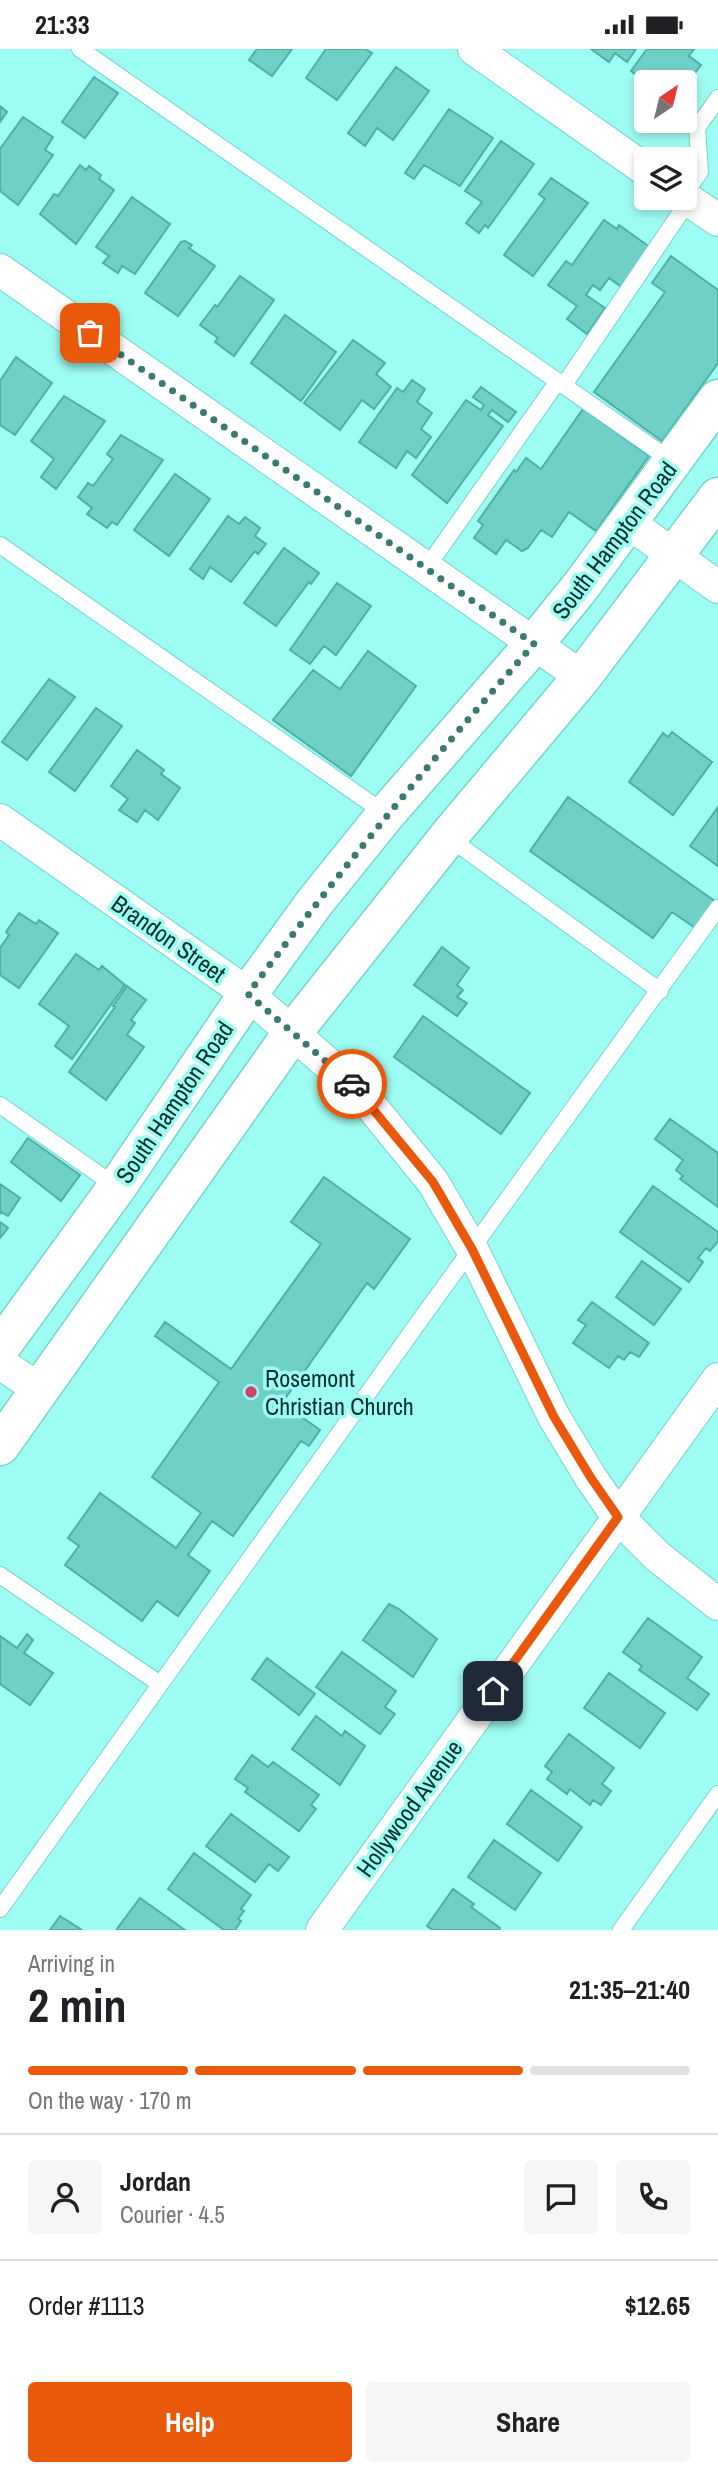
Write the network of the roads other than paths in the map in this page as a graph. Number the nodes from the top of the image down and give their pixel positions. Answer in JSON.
{"nodes":[{"id":1,"x":80,"y":49,"type":"edge"},
{"id":2,"x":474,"y":49,"type":"edge"},
{"id":3,"x":718,"y":98,"type":"edge"},
{"id":4,"x":634,"y":162,"type":"edge"},
{"id":5,"x":697,"y":177,"type":"edge"},
{"id":6,"x":697,"y":205,"type":"edge"},
{"id":7,"x":677,"y":210,"type":"edge"},
{"id":8,"x":718,"y":220,"type":"edge"},
{"id":9,"x":0,"y":270,"type":"edge"},
{"id":10,"x":561,"y":383,"type":"junction"},
{"id":11,"x":718,"y":399,"type":"edge"},
{"id":12,"x":673,"y":462,"type":"junction"},
{"id":13,"x":718,"y":497,"type":"edge"},
{"id":14,"x":629,"y":523,"type":"junction"},
{"id":15,"x":0,"y":545,"type":"edge"},
{"id":16,"x":675,"y":556,"type":"junction"},
{"id":17,"x":427,"y":567,"type":"junction"},
{"id":18,"x":718,"y":587,"type":"edge"},
{"id":19,"x":534,"y":644,"type":"junction"},
{"id":20,"x":582,"y":677,"type":"junction"},
{"id":21,"x":386,"y":814,"type":"junction"},
{"id":22,"x":0,"y":820,"type":"edge"},
{"id":23,"x":448,"y":837,"type":"junction"},
{"id":24,"x":718,"y":908,"type":"edge"},
{"id":25,"x":660,"y":991,"type":"junction"},
{"id":26,"x":248,"y":994,"type":"junction"},
{"id":27,"x":293,"y":1032,"type":"junction"},
{"id":28,"x":0,"y":1105,"type":"edge"},
{"id":29,"x":117,"y":1187,"type":"junction"},
{"id":30,"x":472,"y":1249,"type":"junction"},
{"id":31,"x":0,"y":1348,"type":"edge"},
{"id":32,"x":0,"y":1363,"type":"edge"},
{"id":33,"x":718,"y":1380,"type":"edge"},
{"id":34,"x":40,"y":1390,"type":"junction"},
{"id":35,"x":0,"y":1446,"type":"edge"},
{"id":36,"x":618,"y":1517,"type":"junction"},
{"id":37,"x":0,"y":1574,"type":"edge"},
{"id":38,"x":718,"y":1604,"type":"edge"},
{"id":39,"x":160,"y":1684,"type":"junction"},
{"id":40,"x":718,"y":1794,"type":"edge"},
{"id":41,"x":0,"y":1909,"type":"edge"},
{"id":42,"x":322,"y":1930,"type":"edge"},
{"id":43,"x":621,"y":1930,"type":"edge"}],
"edges":[{"from":1,"to":10,"type":"lane"},
{"from":2,"to":4,"type":"street"},
{"from":3,"to":5,"type":"lane"},
{"from":6,"to":8,"type":"street"},
{"from":7,"to":10,"type":"lane"},
{"from":9,"to":17,"type":"street"},
{"from":10,"to":12,"type":"lane"},
{"from":10,"to":17,"type":"lane"},
{"from":11,"to":12,"type":"main road","name":"South Hampton Road"},
{"from":12,"to":14,"type":"main road","name":"South Hampton Road"},
{"from":13,"to":16,"type":"main road"},
{"from":14,"to":16,"type":"street"},
{"from":14,"to":19,"type":"main road","name":"South Hampton Road"},
{"from":15,"to":21,"type":"lane"},
{"from":16,"to":18,"type":"street"},
{"from":16,"to":20,"type":"main road"},
{"from":17,"to":19,"type":"street"},
{"from":19,"to":20,"type":"street"},
{"from":19,"to":21,"type":"main road","name":"South Hampton Road"},
{"from":20,"to":23,"type":"main road"},
{"from":21,"to":26,"type":"main road","name":"South Hampton Road"},
{"from":22,"to":26,"type":"street","name":"Brandon Street"},
{"from":23,"to":25,"type":"lane"},
{"from":23,"to":27,"type":"main road"},
{"from":24,"to":25,"type":"lane"},
{"from":25,"to":30,"type":"lane"},
{"from":26,"to":27,"type":"street","name":"Brandon Street"},
{"from":26,"to":29,"type":"main road","name":"South Hampton Road"},
{"from":27,"to":30,"type":"street","name":"Brandon Street"},
{"from":27,"to":34,"type":"main road"},
{"from":28,"to":29,"type":"lane"},
{"from":29,"to":31,"type":"main road","name":"South Hampton Road"},
{"from":30,"to":36,"type":"street","name":"Brandon Street"},
{"from":30,"to":39,"type":"lane"},
{"from":32,"to":34,"type":"street"},
{"from":33,"to":36,"type":"street","name":"Hollywood Avenue"},
{"from":34,"to":35,"type":"main road"},
{"from":36,"to":38,"type":"street","name":"Brandon Street"},
{"from":36,"to":42,"type":"street","name":"Hollywood Avenue"},
{"from":37,"to":39,"type":"lane"},
{"from":39,"to":41,"type":"lane"},
{"from":40,"to":43,"type":"lane"}]}
